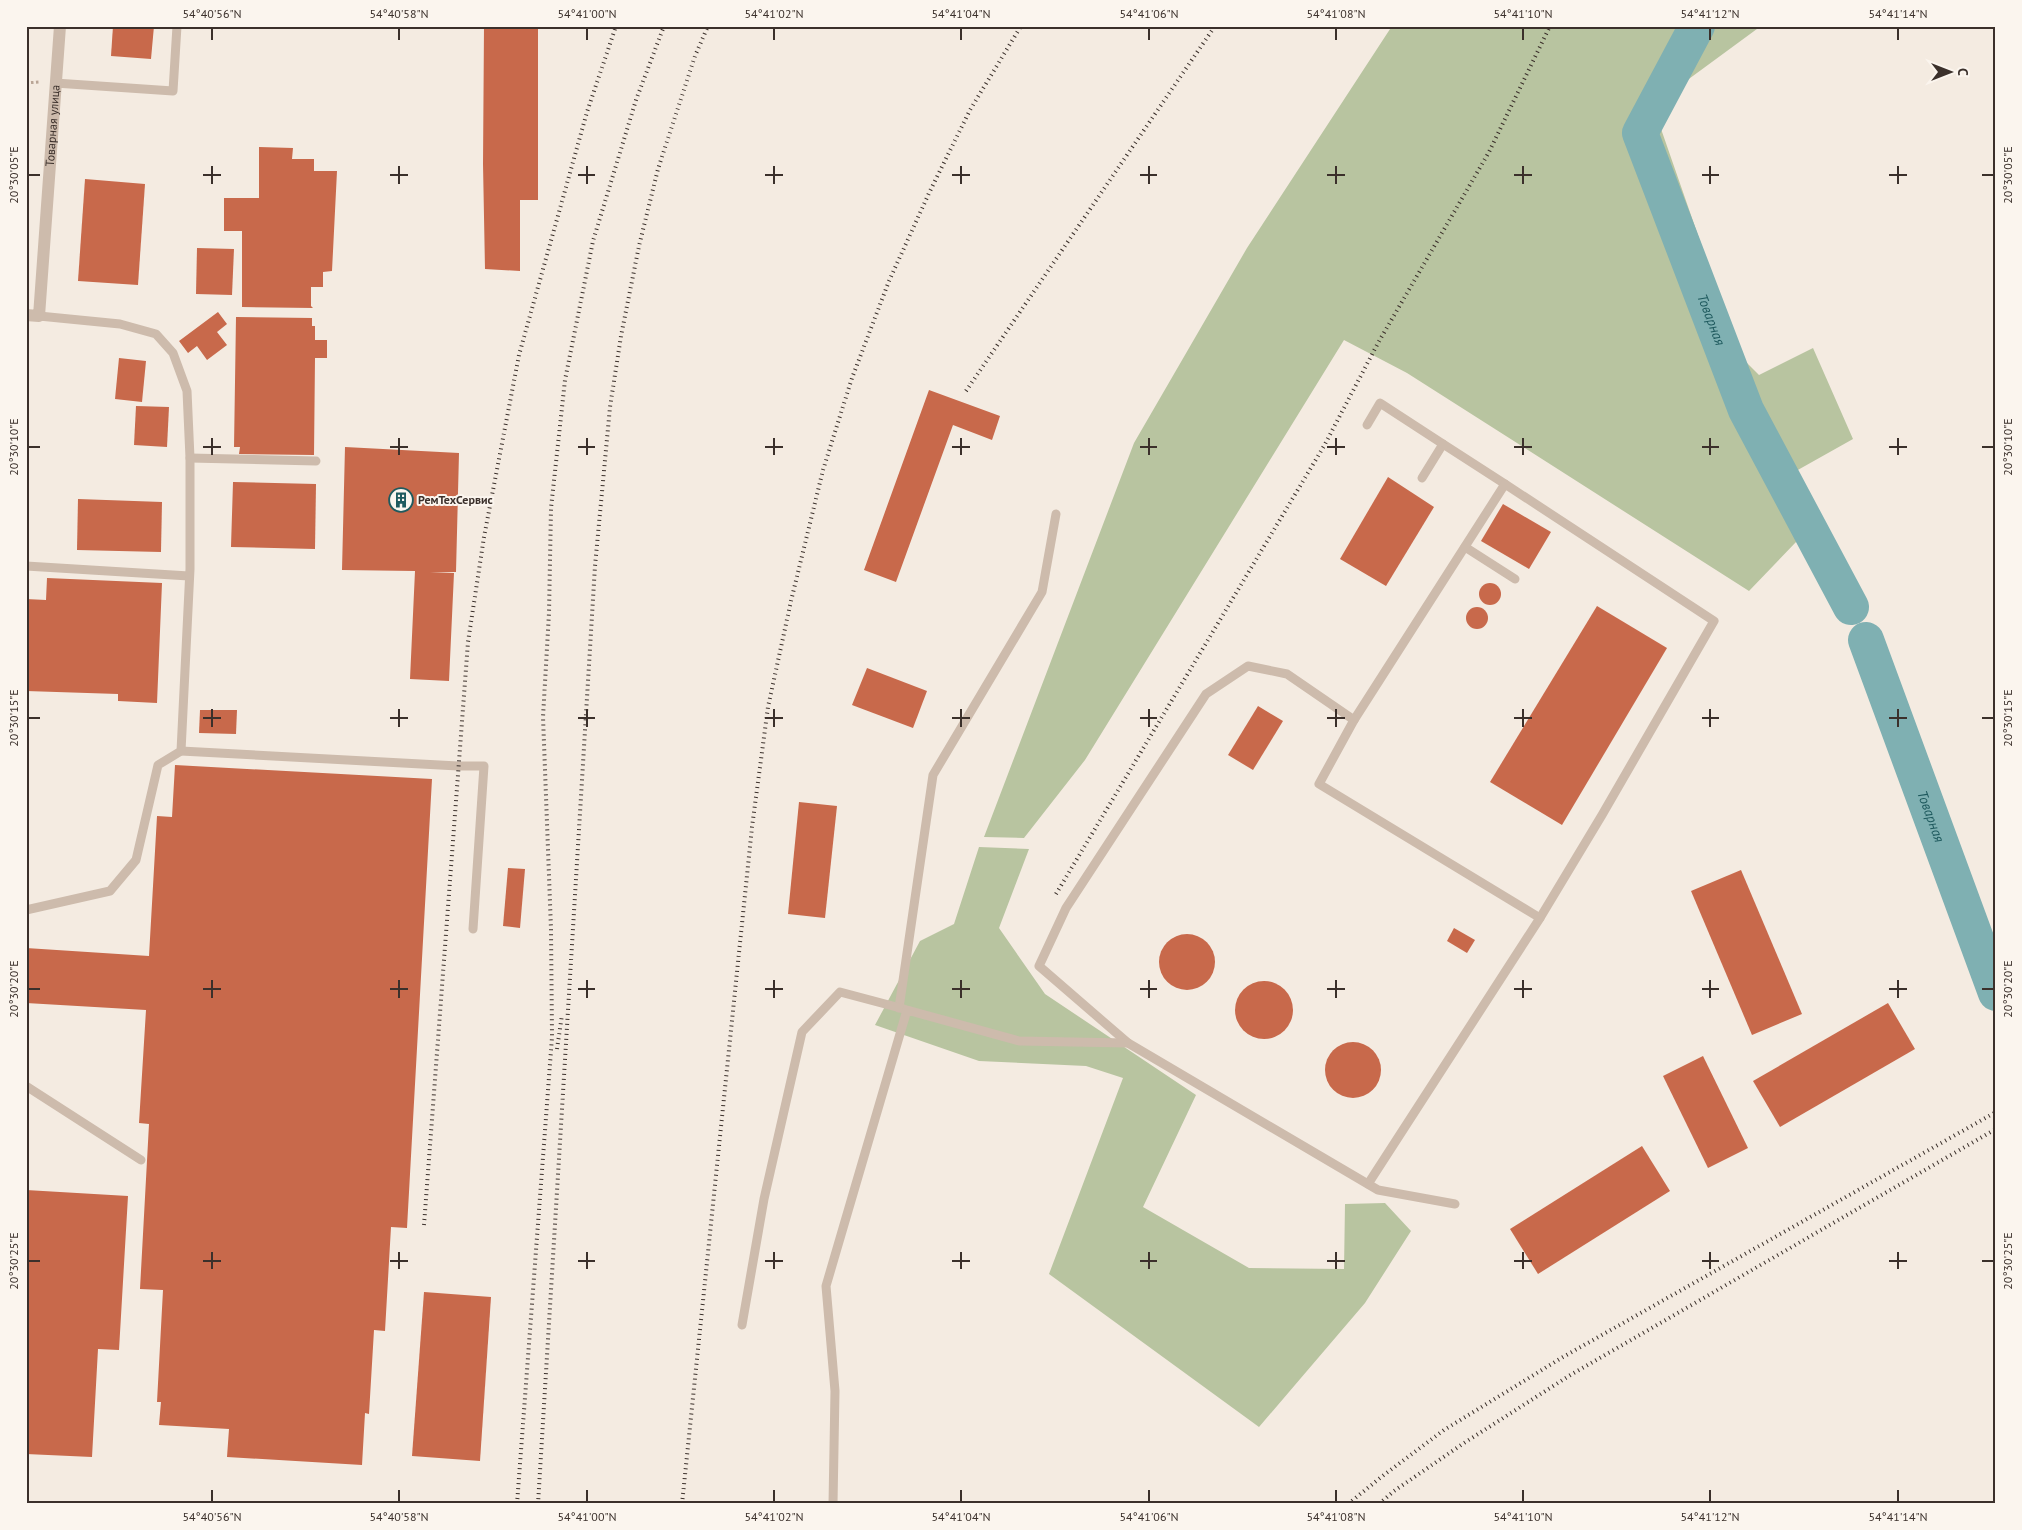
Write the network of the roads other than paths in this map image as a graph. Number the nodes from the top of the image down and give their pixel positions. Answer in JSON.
{"nodes":[{"id":1,"x":60,"y":26,"type":"edge"},
{"id":2,"x":177,"y":26,"type":"edge"},
{"id":3,"x":51,"y":83,"type":"junction"},
{"id":4,"x":33,"y":316,"type":"edge"},
{"id":5,"x":1367,"y":425,"type":"dead end"},
{"id":6,"x":1443,"y":444,"type":"junction"},
{"id":7,"x":190,"y":458,"type":"junction"},
{"id":8,"x":316,"y":461,"type":"dead end"},
{"id":9,"x":1422,"y":478,"type":"dead end"},
{"id":10,"x":1505,"y":484,"type":"junction"},
{"id":11,"x":1056,"y":514,"type":"dead end"},
{"id":12,"x":1465,"y":547,"type":"junction"},
{"id":13,"x":26,"y":566,"type":"edge"},
{"id":14,"x":189,"y":576,"type":"junction"},
{"id":15,"x":1515,"y":579,"type":"dead end"},
{"id":16,"x":1354,"y":720,"type":"junction"},
{"id":17,"x":182,"y":751,"type":"junction"},
{"id":18,"x":26,"y":910,"type":"edge"},
{"id":19,"x":1540,"y":918,"type":"junction"},
{"id":20,"x":474,"y":929,"type":"dead end"},
{"id":21,"x":903,"y":1009,"type":"junction"},
{"id":22,"x":1128,"y":1043,"type":"junction"},
{"id":23,"x":26,"y":1086,"type":"edge"},
{"id":24,"x":141,"y":1160,"type":"dead end"},
{"id":25,"x":1368,"y":1184,"type":"junction"},
{"id":26,"x":1455,"y":1204,"type":"dead end"},
{"id":27,"x":742,"y":1325,"type":"dead end"},
{"id":28,"x":832,"y":1504,"type":"edge"}],
"edges":[{"from":1,"to":3,"type":"street","name":"Товарная улица"},
{"from":2,"to":3,"type":"lane"},
{"from":3,"to":4,"type":"street","name":"Товарная улица"},
{"from":4,"to":7,"type":"lane"},
{"from":5,"to":6,"type":"lane"},
{"from":6,"to":9,"type":"lane"},
{"from":6,"to":10,"type":"lane"},
{"from":7,"to":8,"type":"lane"},
{"from":7,"to":14,"type":"lane"},
{"from":10,"to":12,"type":"lane"},
{"from":10,"to":19,"type":"lane"},
{"from":11,"to":21,"type":"lane"},
{"from":12,"to":15,"type":"lane"},
{"from":12,"to":16,"type":"lane"},
{"from":13,"to":14,"type":"lane"},
{"from":14,"to":17,"type":"lane"},
{"from":16,"to":19,"type":"lane"},
{"from":16,"to":22,"type":"lane"},
{"from":17,"to":18,"type":"lane"},
{"from":17,"to":20,"type":"lane"},
{"from":19,"to":25,"type":"lane"},
{"from":21,"to":22,"type":"lane"},
{"from":21,"to":27,"type":"lane"},
{"from":21,"to":28,"type":"lane"},
{"from":22,"to":25,"type":"lane"},
{"from":23,"to":24,"type":"lane"},
{"from":25,"to":26,"type":"lane"}]}
